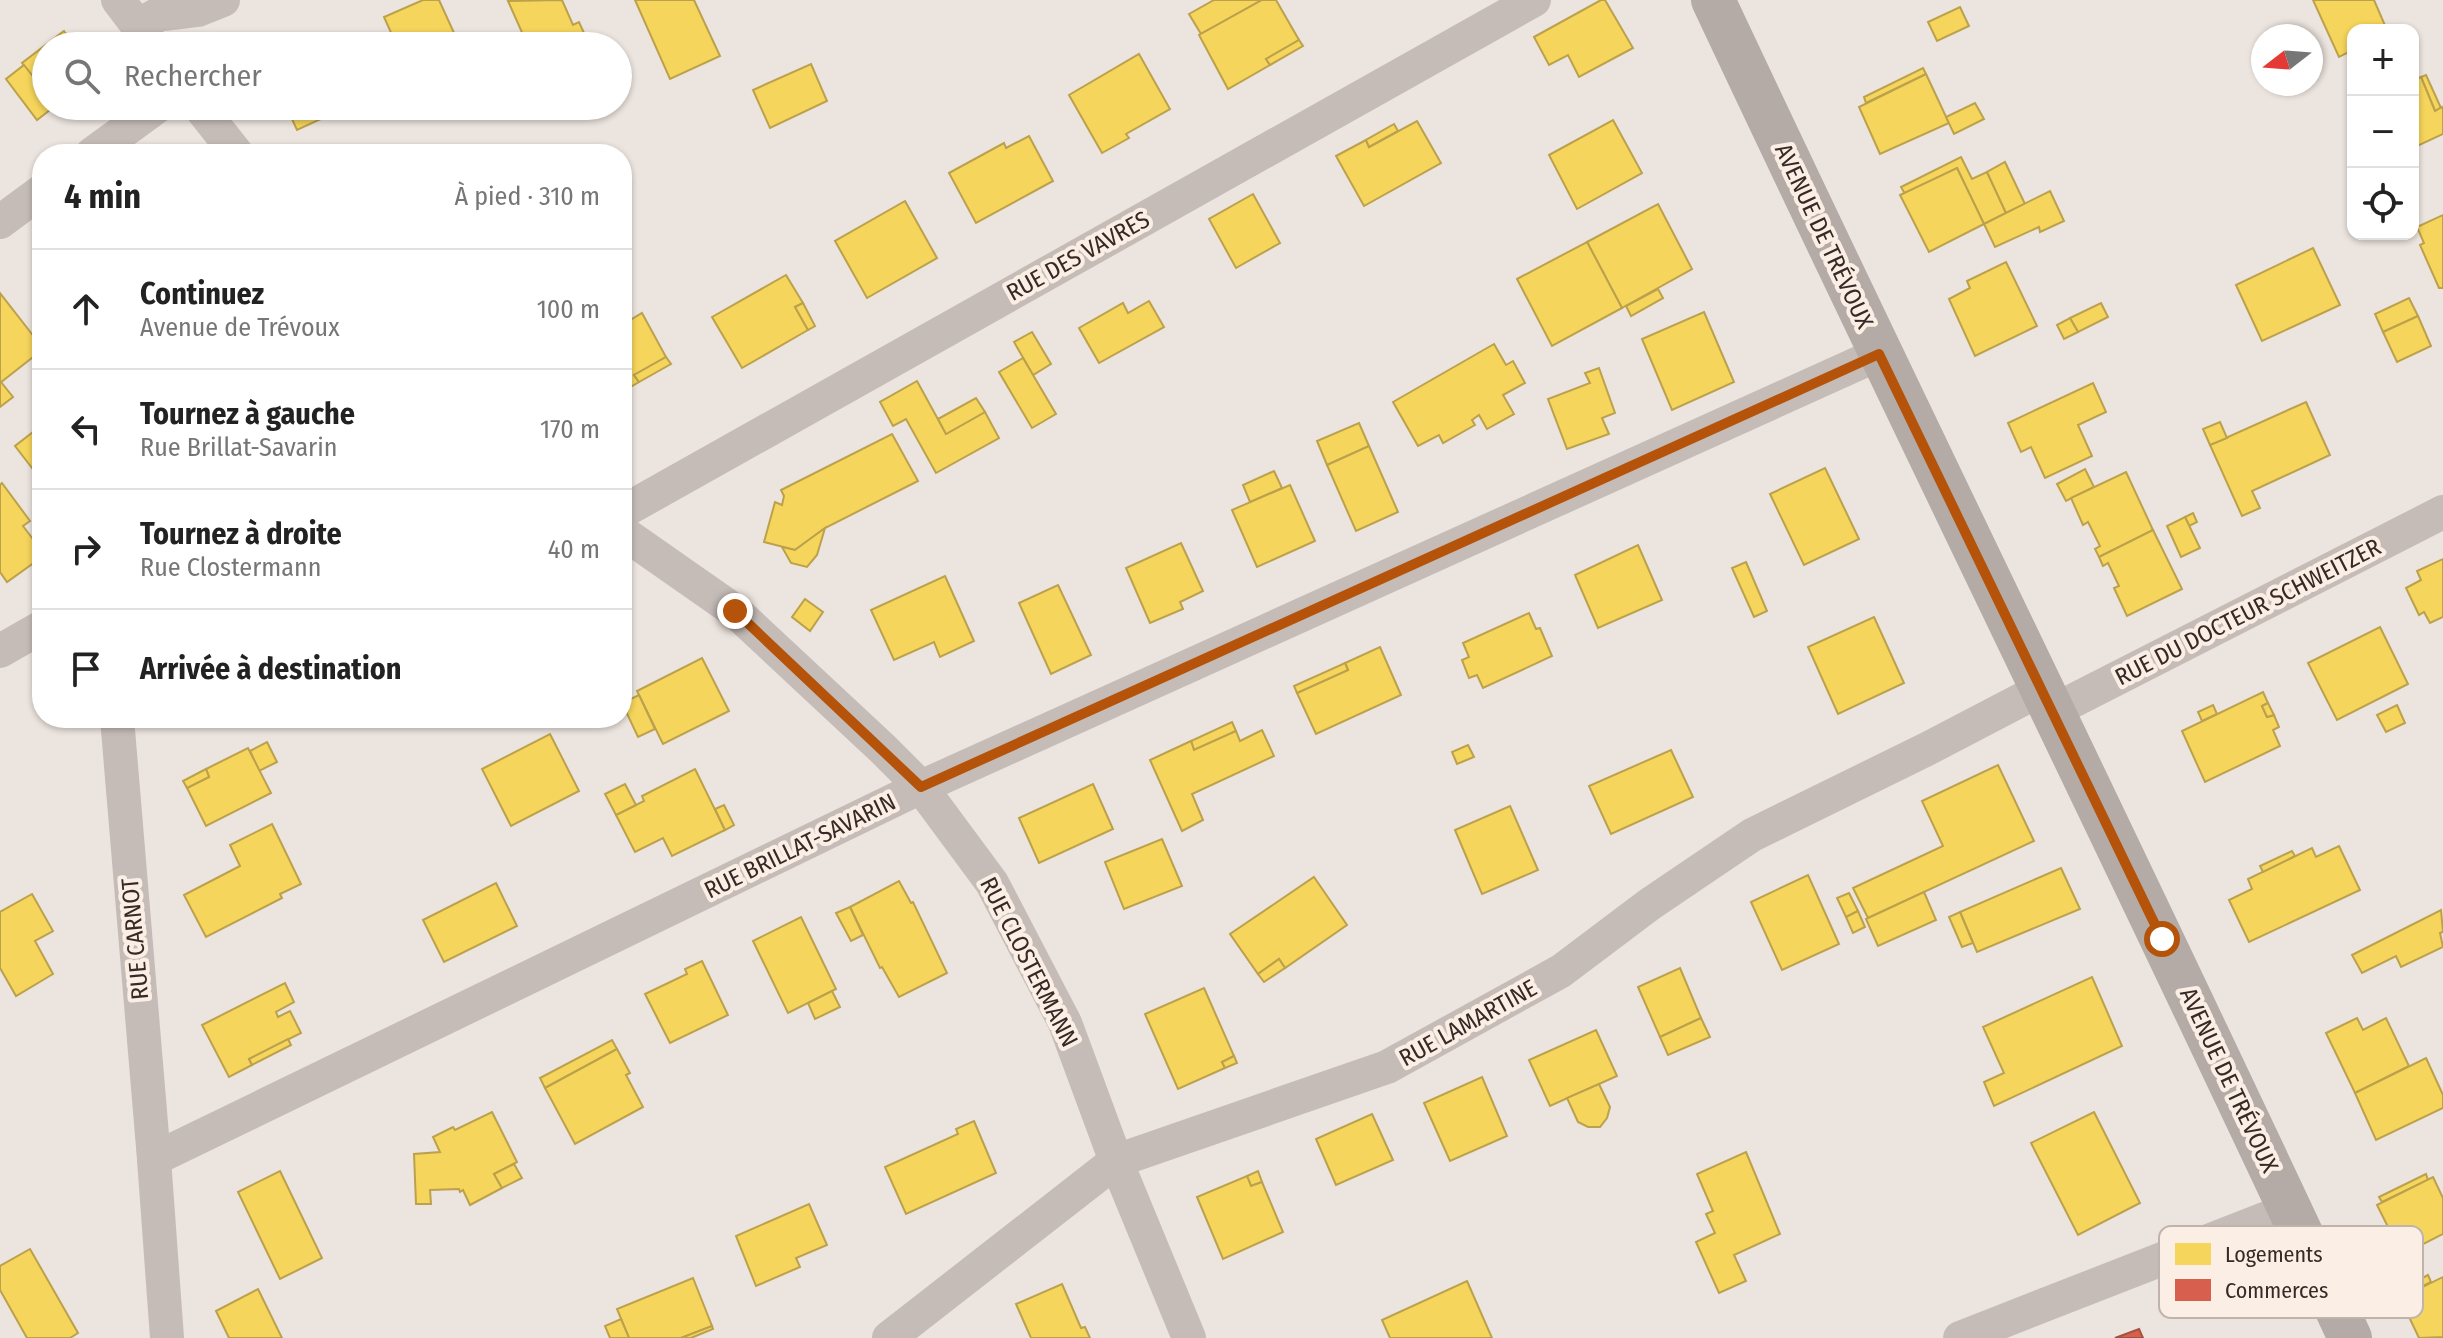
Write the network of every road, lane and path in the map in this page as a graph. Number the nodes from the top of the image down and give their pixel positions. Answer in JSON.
{"nodes":[{"id":1,"x":223,"y":0,"type":"edge"},
{"id":2,"x":1534,"y":0,"type":"edge"},
{"id":3,"x":1713,"y":0,"type":"edge"},
{"id":4,"x":136,"y":24,"type":"edge"},
{"id":5,"x":139,"y":120,"type":"edge"},
{"id":6,"x":210,"y":120,"type":"edge"},
{"id":7,"x":106,"y":144,"type":"edge"},
{"id":8,"x":229,"y":144,"type":"edge"},
{"id":9,"x":32,"y":198,"type":"edge"},
{"id":10,"x":0,"y":222,"type":"edge"},
{"id":11,"x":1879,"y":354,"type":"junction"},
{"id":12,"x":632,"y":506,"type":"edge"},
{"id":13,"x":2443,"y":512,"type":"edge"},
{"id":14,"x":632,"y":539,"type":"edge"},
{"id":15,"x":32,"y":633,"type":"edge"},
{"id":16,"x":0,"y":651,"type":"edge"},
{"id":17,"x":2048,"y":700,"type":"junction"},
{"id":18,"x":118,"y":728,"type":"edge"},
{"id":19,"x":921,"y":787,"type":"junction"},
{"id":20,"x":154,"y":1159,"type":"junction"},
{"id":21,"x":1116,"y":1161,"type":"junction"},
{"id":22,"x":2290,"y":1209,"type":"junction"},
{"id":23,"x":2247,"y":1226,"type":"edge"},
{"id":24,"x":2298,"y":1226,"type":"edge"},
{"id":25,"x":2159,"y":1260,"type":"edge"},
{"id":26,"x":2341,"y":1318,"type":"edge"},
{"id":27,"x":167,"y":1338,"type":"edge"},
{"id":28,"x":889,"y":1338,"type":"edge"},
{"id":29,"x":1189,"y":1338,"type":"edge"},
{"id":30,"x":1960,"y":1338,"type":"edge"},
{"id":31,"x":2350,"y":1338,"type":"edge"}],
"edges":[{"from":1,"to":4,"type":"street"},
{"from":2,"to":12,"type":"street","name":"RUE DES VAVRES"},
{"from":3,"to":11,"type":"main road","name":"AVENUE DE TRÉVOUX"},
{"from":5,"to":7,"type":"street"},
{"from":6,"to":8,"type":"street"},
{"from":9,"to":10,"type":"street"},
{"from":11,"to":17,"type":"main road","name":"AVENUE DE TRÉVOUX"},
{"from":11,"to":19,"type":"street","name":"RUE BRILLAT-SAVARIN"},
{"from":13,"to":17,"type":"street","name":"RUE DU DOCTEUR SCHWEITZER"},
{"from":14,"to":19,"type":"street","name":"RUE CLOSTERMANN"},
{"from":15,"to":16,"type":"street"},
{"from":17,"to":21,"type":"street","name":"RUE LAMARTINE"},
{"from":17,"to":22,"type":"main road","name":"AVENUE DE TRÉVOUX"},
{"from":18,"to":20,"type":"street","name":"RUE CARNOT"},
{"from":19,"to":20,"type":"street","name":"RUE BRILLAT-SAVARIN"},
{"from":19,"to":21,"type":"street","name":"RUE CLOSTERMANN"},
{"from":20,"to":27,"type":"street"},
{"from":21,"to":28,"type":"street","name":"RUE LAMARTINE"},
{"from":21,"to":29,"type":"street","name":"RUE CLOSTERMANN"},
{"from":22,"to":23,"type":"street"},
{"from":22,"to":24,"type":"main road","name":"AVENUE DE TRÉVOUX"},
{"from":25,"to":30,"type":"street"},
{"from":26,"to":31,"type":"main road","name":"AVENUE DE TRÉVOUX"}]}
